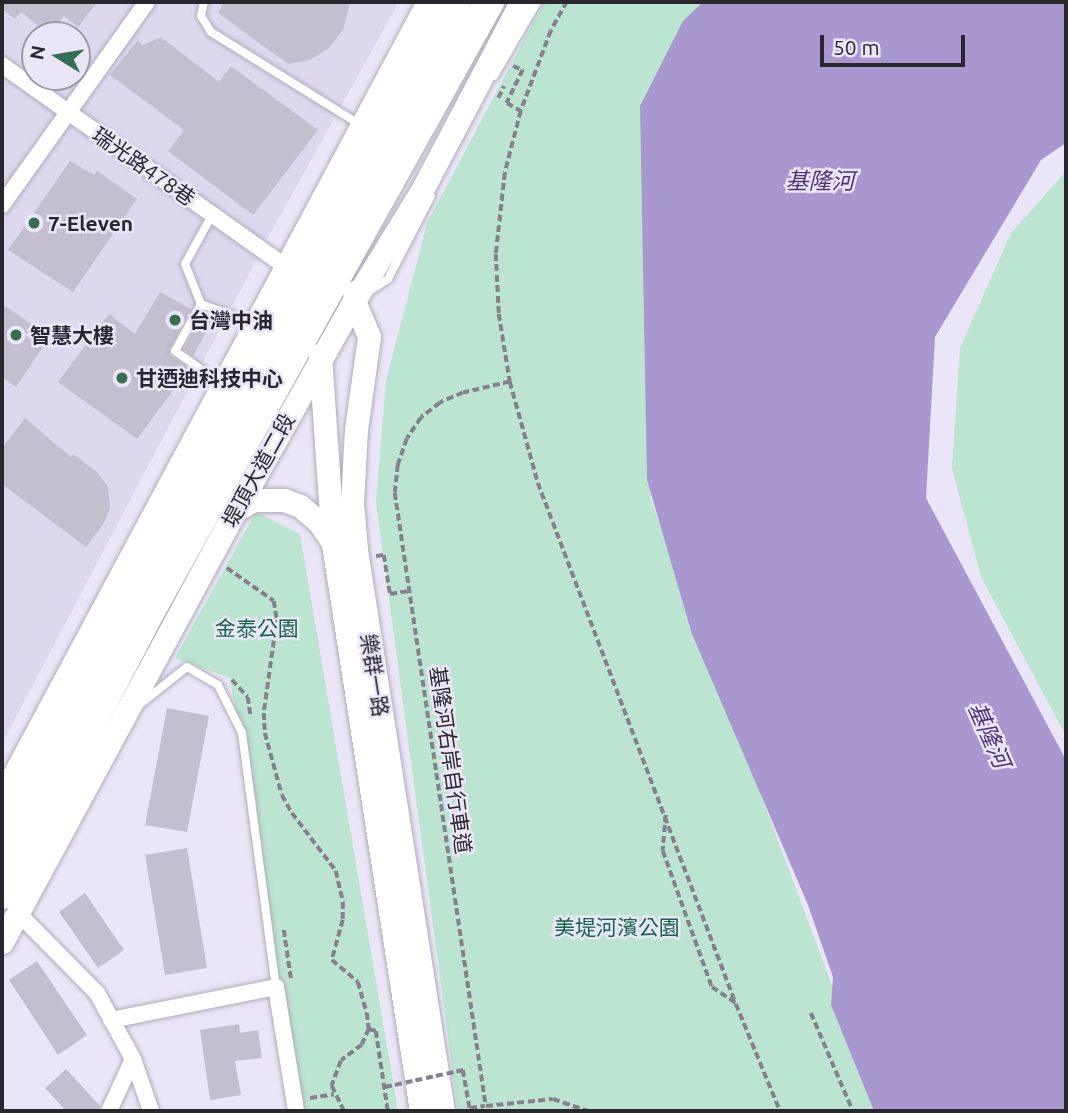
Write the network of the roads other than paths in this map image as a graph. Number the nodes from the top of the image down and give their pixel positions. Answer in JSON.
{"nodes":[{"id":1,"x":147,"y":2,"type":"edge"},
{"id":2,"x":204,"y":2,"type":"edge"},
{"id":3,"x":428,"y":2,"type":"edge"},
{"id":4,"x":455,"y":2,"type":"edge"},
{"id":5,"x":489,"y":2,"type":"edge"},
{"id":6,"x":521,"y":2,"type":"edge"},
{"id":7,"x":537,"y":2,"type":"edge"},
{"id":8,"x":2,"y":65,"type":"edge"},
{"id":9,"x":490,"y":84,"type":"dead end"},
{"id":10,"x":483,"y":96,"type":"dead end"},
{"id":11,"x":67,"y":111,"type":"junction"},
{"id":12,"x":361,"y":125,"type":"junction"},
{"id":13,"x":451,"y":157,"type":"dead end"},
{"id":14,"x":439,"y":181,"type":"dead end"},
{"id":15,"x":2,"y":205,"type":"edge"},
{"id":16,"x":212,"y":215,"type":"junction"},
{"id":17,"x":359,"y":239,"type":"junction"},
{"id":18,"x":293,"y":277,"type":"junction"},
{"id":19,"x":354,"y":301,"type":"junction"},
{"id":20,"x":201,"y":304,"type":"junction"},
{"id":21,"x":313,"y":320,"type":"junction"},
{"id":22,"x":255,"y":324,"type":"junction"},
{"id":23,"x":321,"y":359,"type":"junction"},
{"id":24,"x":223,"y":385,"type":"junction"},
{"id":25,"x":236,"y":510,"type":"junction"},
{"id":26,"x":333,"y":544,"type":"junction"},
{"id":27,"x":119,"y":724,"type":"junction"},
{"id":28,"x":2,"y":797,"type":"edge"},
{"id":29,"x":2,"y":844,"type":"edge"},
{"id":30,"x":10,"y":904,"type":"edge"},
{"id":31,"x":2,"y":942,"type":"edge"},
{"id":32,"x":276,"y":987,"type":"junction"},
{"id":33,"x":111,"y":1020,"type":"junction"},
{"id":34,"x":133,"y":1059,"type":"junction"},
{"id":35,"x":296,"y":1107,"type":"edge"},
{"id":36,"x":109,"y":1111,"type":"edge"},
{"id":37,"x":151,"y":1111,"type":"edge"},
{"id":38,"x":421,"y":1111,"type":"edge"},
{"id":39,"x":443,"y":1111,"type":"edge"}],
"edges":[{"from":1,"to":11,"type":"street"},
{"from":2,"to":12,"type":"lane"},
{"from":3,"to":12,"type":"street"},
{"from":4,"to":18,"type":"highway"},
{"from":5,"to":17,"type":"highway","name":"堤頂大道二段"},
{"from":6,"to":19,"type":"street","name":"堤頂大道二段"},
{"from":7,"to":9,"type":"lane"},
{"from":8,"to":11,"type":"street","name":"瑞光路478巷"},
{"from":10,"to":13,"type":"lane"},
{"from":11,"to":15,"type":"street"},
{"from":11,"to":16,"type":"street","name":"瑞光路478巷"},
{"from":12,"to":18,"type":"street"},
{"from":14,"to":19,"type":"lane"},
{"from":16,"to":18,"type":"street","name":"瑞光路478巷"},
{"from":16,"to":20,"type":"lane"},
{"from":17,"to":19,"type":"street","name":"樂群一路"},
{"from":17,"to":21,"type":"highway","name":"堤頂大道二段"},
{"from":18,"to":21,"type":"street","name":"樂群一路"},
{"from":18,"to":22,"type":"street"},
{"from":18,"to":29,"type":"highway"},
{"from":19,"to":23,"type":"street","name":"堤頂大道二段"},
{"from":19,"to":39,"type":"street","name":"樂群一路"},
{"from":20,"to":22,"type":"lane"},
{"from":20,"to":24,"type":"lane"},
{"from":21,"to":23,"type":"street","name":"樂群一路"},
{"from":21,"to":30,"type":"highway","name":"堤頂大道二段"},
{"from":22,"to":24,"type":"street"},
{"from":23,"to":25,"type":"street","name":"堤頂大道二段"},
{"from":23,"to":26,"type":"street","name":"樂群一路"},
{"from":24,"to":28,"type":"street"},
{"from":25,"to":26,"type":"street"},
{"from":25,"to":27,"type":"street","name":"堤頂大道二段"},
{"from":26,"to":38,"type":"street","name":"樂群一路"},
{"from":27,"to":30,"type":"street","name":"堤頂大道二段"},
{"from":27,"to":32,"type":"lane"},
{"from":30,"to":31,"type":"street","name":"堤頂大道二段"},
{"from":30,"to":33,"type":"street"},
{"from":32,"to":33,"type":"street"},
{"from":32,"to":35,"type":"street"},
{"from":33,"to":34,"type":"street"},
{"from":34,"to":36,"type":"street"},
{"from":34,"to":37,"type":"street"}]}
